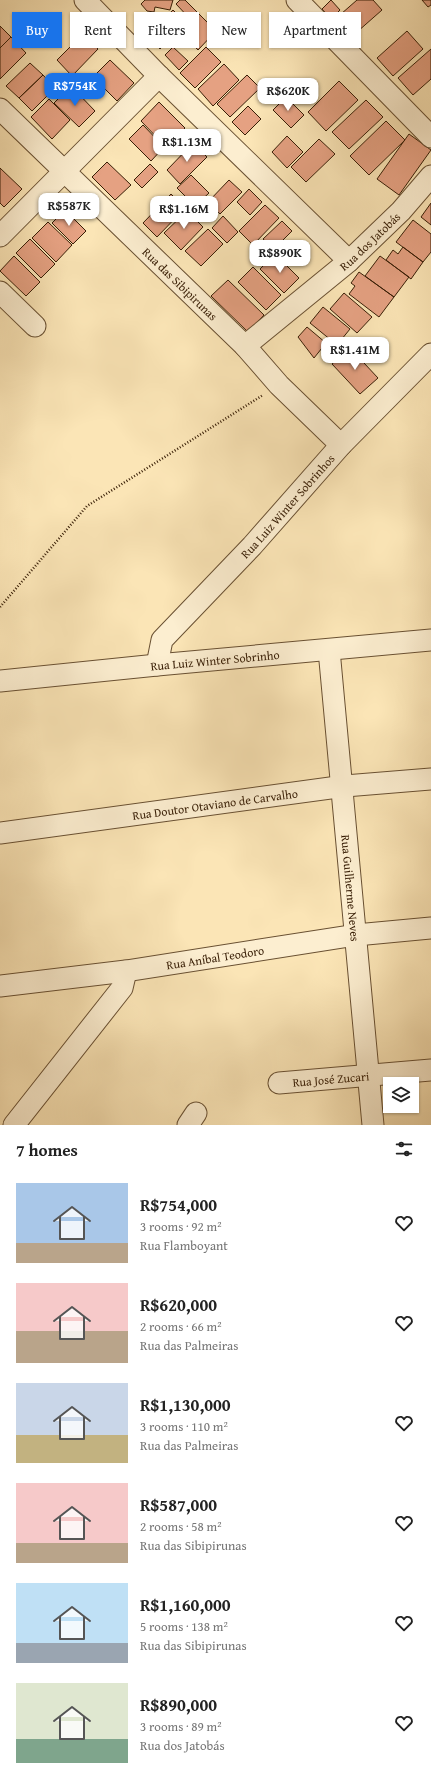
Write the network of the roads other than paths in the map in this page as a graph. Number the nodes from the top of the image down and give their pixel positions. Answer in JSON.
{"nodes":[{"id":1,"x":85,"y":0,"type":"edge"},
{"id":2,"x":297,"y":0,"type":"edge"},
{"id":3,"x":159,"y":76,"type":"junction"},
{"id":4,"x":0,"y":109,"type":"edge"},
{"id":5,"x":431,"y":137,"type":"edge"},
{"id":6,"x":64,"y":171,"type":"junction"},
{"id":7,"x":431,"y":176,"type":"edge"},
{"id":8,"x":0,"y":236,"type":"edge"},
{"id":9,"x":348,"y":261,"type":"junction"},
{"id":10,"x":0,"y":292,"type":"edge"},
{"id":11,"x":35,"y":326,"type":"dead end"},
{"id":12,"x":245,"y":346,"type":"junction"},
{"id":13,"x":431,"y":354,"type":"edge"},
{"id":14,"x":341,"y":445,"type":"junction"},
{"id":15,"x":431,"y":640,"type":"edge"},
{"id":16,"x":329,"y":650,"type":"junction"},
{"id":17,"x":156,"y":665,"type":"junction"},
{"id":18,"x":0,"y":681,"type":"edge"},
{"id":19,"x":431,"y":779,"type":"edge"},
{"id":20,"x":342,"y":787,"type":"junction"},
{"id":21,"x":0,"y":833,"type":"edge"},
{"id":22,"x":431,"y":928,"type":"edge"},
{"id":23,"x":356,"y":935,"type":"junction"},
{"id":24,"x":126,"y":971,"type":"junction"},
{"id":25,"x":0,"y":986,"type":"edge"},
{"id":26,"x":431,"y":1070,"type":"edge"},
{"id":27,"x":369,"y":1076,"type":"junction"},
{"id":28,"x":279,"y":1083,"type":"dead end"},
{"id":29,"x":14,"y":1125,"type":"edge"},
{"id":30,"x":372,"y":1125,"type":"edge"}],
"edges":[{"from":1,"to":3,"type":"street"},
{"from":2,"to":5,"type":"street"},
{"from":3,"to":6,"type":"street"},
{"from":3,"to":9,"type":"street"},
{"from":4,"to":6,"type":"street","name":"Rua das Sibipirunas"},
{"from":6,"to":8,"type":"street"},
{"from":6,"to":12,"type":"street","name":"Rua das Sibipirunas"},
{"from":7,"to":9,"type":"street","name":"Rua dos Jatobás"},
{"from":9,"to":12,"type":"street","name":"Rua dos Jatobás"},
{"from":10,"to":11,"type":"street"},
{"from":12,"to":14,"type":"street","name":"Rua das Sibipirunas"},
{"from":13,"to":14,"type":"street","name":"Rua Luiz Winter Sobrinhos"},
{"from":14,"to":17,"type":"street","name":"Rua Luiz Winter Sobrinhos"},
{"from":15,"to":16,"type":"street","name":"Rua Luiz Winter Sobrinho"},
{"from":16,"to":17,"type":"street","name":"Rua Luiz Winter Sobrinho"},
{"from":16,"to":20,"type":"street","name":"Rua Guilherme Neves"},
{"from":17,"to":18,"type":"street","name":"Rua Luiz Winter Sobrinho"},
{"from":19,"to":20,"type":"street","name":"Rua Doutor Otaviano de Carvalho"},
{"from":20,"to":21,"type":"street","name":"Rua Doutor Otaviano de Carvalho"},
{"from":20,"to":23,"type":"street","name":"Rua Guilherme Neves"},
{"from":22,"to":23,"type":"street","name":"Rua Aníbal Teodoro"},
{"from":23,"to":24,"type":"street","name":"Rua Aníbal Teodoro"},
{"from":23,"to":27,"type":"street","name":"Rua Guilherme Neves"},
{"from":24,"to":25,"type":"street","name":"Rua Aníbal Teodoro"},
{"from":24,"to":29,"type":"street"},
{"from":26,"to":27,"type":"street","name":"Rua José Zucari"},
{"from":27,"to":28,"type":"street","name":"Rua José Zucari"},
{"from":27,"to":30,"type":"street","name":"Rua Guilherme Neves"}]}
